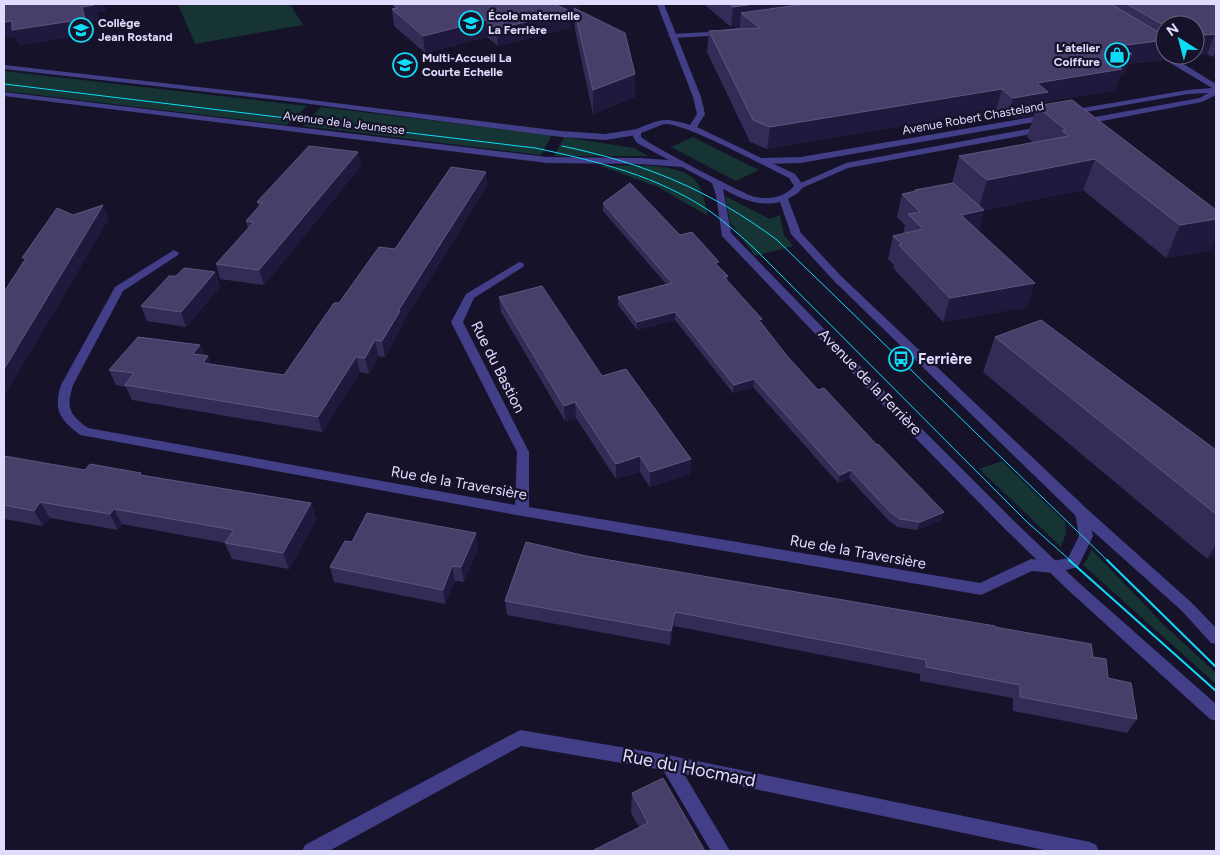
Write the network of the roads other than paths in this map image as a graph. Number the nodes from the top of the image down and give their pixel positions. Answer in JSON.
{"nodes":[{"id":1,"x":660,"y":4,"type":"edge"},
{"id":2,"x":767,"y":25,"type":"edge"},
{"id":3,"x":672,"y":36,"type":"junction"},
{"id":4,"x":1145,"y":44,"type":"edge"},
{"id":5,"x":4,"y":67,"type":"edge"},
{"id":6,"x":1216,"y":90,"type":"edge"},
{"id":7,"x":4,"y":94,"type":"edge"},
{"id":8,"x":692,"y":128,"type":"junction"},
{"id":9,"x":637,"y":132,"type":"junction"},
{"id":10,"x":762,"y":161,"type":"junction"},
{"id":11,"x":682,"y":164,"type":"junction"},
{"id":12,"x":716,"y":181,"type":"junction"},
{"id":13,"x":799,"y":186,"type":"junction"},
{"id":14,"x":784,"y":198,"type":"junction"},
{"id":15,"x":174,"y":253,"type":"dead end"},
{"id":16,"x":519,"y":265,"type":"dead end"},
{"id":17,"x":522,"y":511,"type":"junction"},
{"id":18,"x":1082,"y":513,"type":"junction"},
{"id":19,"x":1053,"y":567,"type":"junction"},
{"id":20,"x":1216,"y":638,"type":"edge"},
{"id":21,"x":1216,"y":714,"type":"edge"},
{"id":22,"x":668,"y":763,"type":"junction"},
{"id":23,"x":311,"y":851,"type":"edge"},
{"id":24,"x":721,"y":851,"type":"edge"},
{"id":25,"x":1090,"y":851,"type":"edge"}],
"edges":[{"from":1,"to":3,"type":"street"},
{"from":2,"to":3,"type":"street"},
{"from":3,"to":8,"type":"street"},
{"from":4,"to":6,"type":"street"},
{"from":5,"to":9,"type":"street","name":"Avenue de la Jeunesse"},
{"from":6,"to":10,"type":"street","name":"Avenue Robert Chasteland"},
{"from":6,"to":13,"type":"street","name":"Avenue Robert Chasteland"},
{"from":7,"to":11,"type":"street","name":"Avenue de la Jeunesse"},
{"from":8,"to":9,"type":"street","name":"Avenue de la Jeunesse"},
{"from":8,"to":10,"type":"street","name":"Avenue de la Jeunesse"},
{"from":9,"to":11,"type":"street"},
{"from":10,"to":13,"type":"street","name":"Avenue de la Jeunesse"},
{"from":11,"to":12,"type":"street"},
{"from":12,"to":14,"type":"street"},
{"from":12,"to":19,"type":"street","name":"Avenue de la Ferrière"},
{"from":13,"to":14,"type":"street","name":"Avenue Robert Chasteland"},
{"from":14,"to":18,"type":"street"},
{"from":15,"to":17,"type":"street","name":"Rue de la Traversière"},
{"from":16,"to":17,"type":"street","name":"Rue du Bastion"},
{"from":17,"to":19,"type":"street","name":"Rue de la Traversière"},
{"from":18,"to":19,"type":"street"},
{"from":18,"to":20,"type":"street"},
{"from":19,"to":21,"type":"street","name":"Avenue de la Ferrière"},
{"from":22,"to":23,"type":"street","name":"Rue du Hocmard"},
{"from":22,"to":24,"type":"street"},
{"from":22,"to":25,"type":"street","name":"Rue du Hocmard"}]}
